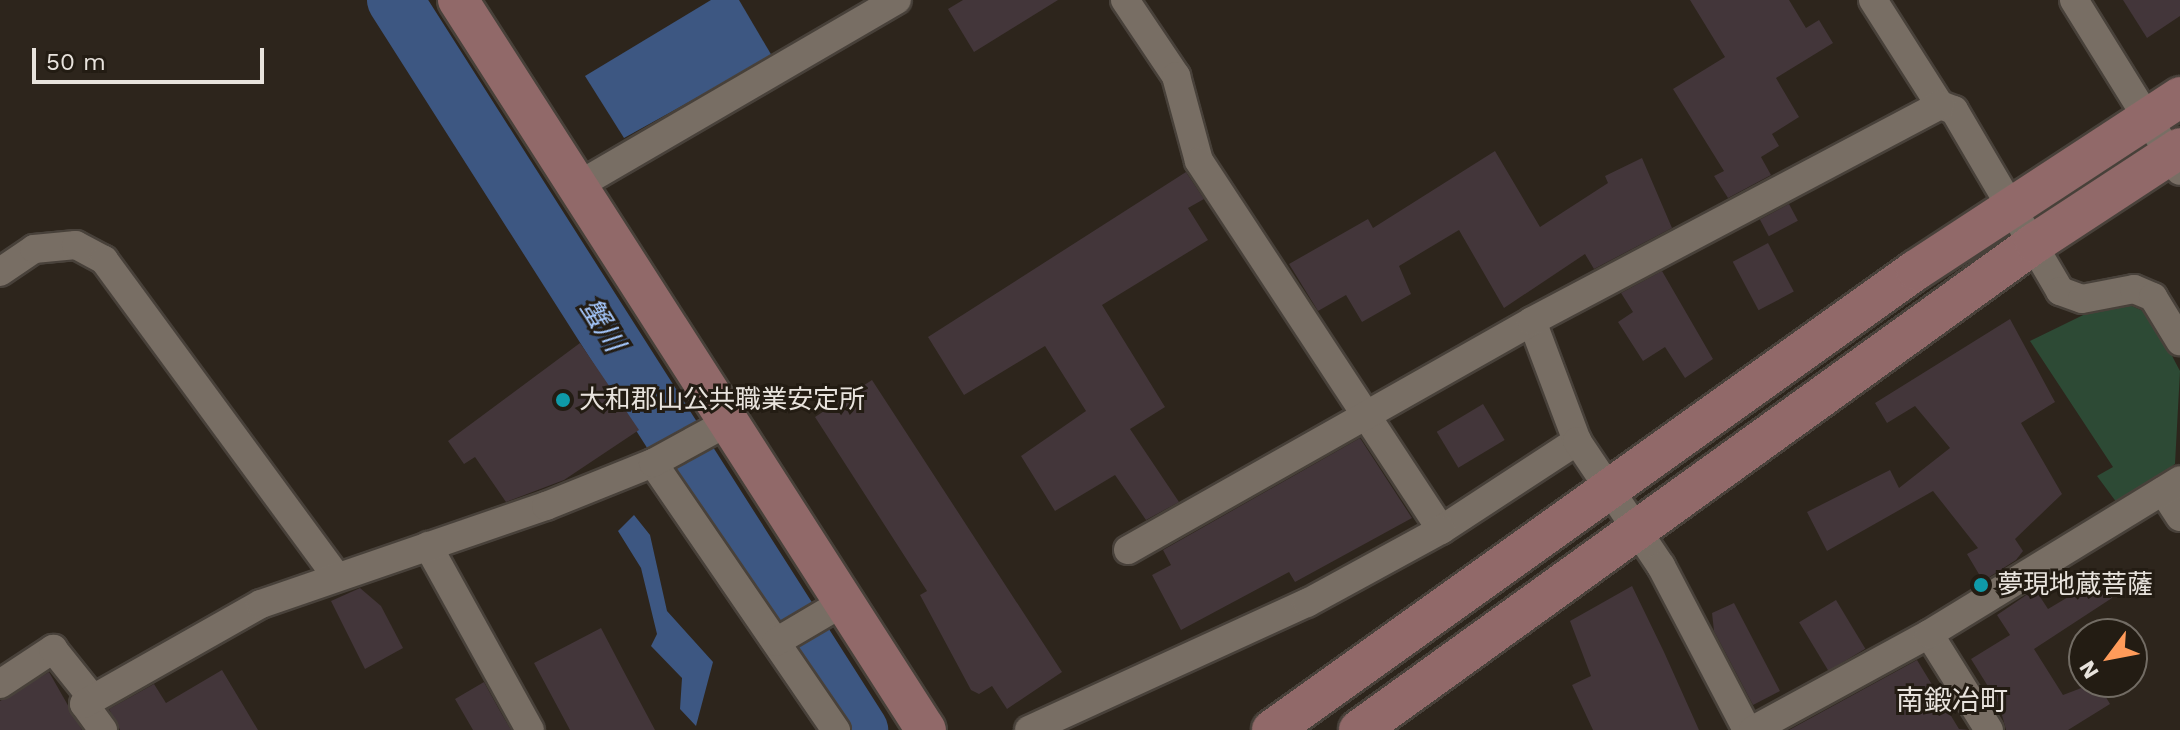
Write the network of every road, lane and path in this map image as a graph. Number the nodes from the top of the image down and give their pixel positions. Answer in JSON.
{"nodes":[{"id":1,"x":458,"y":0,"type":"edge"},
{"id":2,"x":897,"y":0,"type":"edge"},
{"id":3,"x":1125,"y":0,"type":"edge"},
{"id":4,"x":1873,"y":0,"type":"edge"},
{"id":5,"x":2074,"y":0,"type":"edge"},
{"id":6,"x":2180,"y":97,"type":"edge"},
{"id":7,"x":1940,"y":105,"type":"junction"},
{"id":8,"x":2146,"y":119,"type":"junction"},
{"id":9,"x":2176,"y":158,"type":"edge"},
{"id":10,"x":577,"y":186,"type":"junction"},
{"id":11,"x":2012,"y":205,"type":"junction"},
{"id":12,"x":2035,"y":243,"type":"junction"},
{"id":13,"x":0,"y":272,"type":"edge"},
{"id":14,"x":1532,"y":321,"type":"junction"},
{"id":15,"x":2180,"y":341,"type":"edge"},
{"id":16,"x":1367,"y":411,"type":"junction"},
{"id":17,"x":728,"y":422,"type":"junction"},
{"id":18,"x":1577,"y":441,"type":"junction"},
{"id":19,"x":653,"y":463,"type":"junction"},
{"id":20,"x":2172,"y":486,"type":"edge"},
{"id":21,"x":1609,"y":489,"type":"junction"},
{"id":22,"x":2180,"y":517,"type":"edge"},
{"id":23,"x":1441,"y":530,"type":"junction"},
{"id":24,"x":1636,"y":530,"type":"junction"},
{"id":25,"x":428,"y":546,"type":"junction"},
{"id":26,"x":1128,"y":550,"type":"dead end"},
{"id":27,"x":336,"y":576,"type":"junction"},
{"id":28,"x":844,"y":602,"type":"junction"},
{"id":29,"x":1929,"y":634,"type":"junction"},
{"id":30,"x":776,"y":642,"type":"junction"},
{"id":31,"x":0,"y":684,"type":"edge"},
{"id":32,"x":93,"y":699,"type":"junction"},
{"id":33,"x":103,"y":730,"type":"edge"},
{"id":34,"x":530,"y":730,"type":"edge"},
{"id":35,"x":836,"y":730,"type":"edge"},
{"id":36,"x":926,"y":730,"type":"edge"},
{"id":37,"x":1029,"y":730,"type":"edge"},
{"id":38,"x":1272,"y":730,"type":"edge"},
{"id":39,"x":1359,"y":730,"type":"edge"},
{"id":40,"x":1747,"y":730,"type":"edge"},
{"id":41,"x":1753,"y":730,"type":"edge"},
{"id":42,"x":1989,"y":730,"type":"edge"}],
"edges":[{"from":1,"to":10,"type":"street"},
{"from":2,"to":10,"type":"street"},
{"from":3,"to":16,"type":"street"},
{"from":4,"to":7,"type":"street"},
{"from":5,"to":8,"type":"street"},
{"from":6,"to":8,"type":"street"},
{"from":7,"to":11,"type":"street"},
{"from":7,"to":14,"type":"street"},
{"from":8,"to":9,"type":"street"},
{"from":8,"to":11,"type":"street"},
{"from":9,"to":12,"type":"street"},
{"from":10,"to":17,"type":"street"},
{"from":11,"to":12,"type":"street"},
{"from":11,"to":21,"type":"street"},
{"from":12,"to":15,"type":"street"},
{"from":12,"to":24,"type":"street"},
{"from":13,"to":27,"type":"street"},
{"from":14,"to":16,"type":"street"},
{"from":14,"to":18,"type":"street"},
{"from":16,"to":23,"type":"street"},
{"from":16,"to":26,"type":"street"},
{"from":17,"to":19,"type":"street"},
{"from":17,"to":28,"type":"street"},
{"from":18,"to":21,"type":"street"},
{"from":18,"to":23,"type":"street"},
{"from":19,"to":25,"type":"street"},
{"from":19,"to":30,"type":"street"},
{"from":20,"to":22,"type":"street"},
{"from":20,"to":29,"type":"street"},
{"from":21,"to":24,"type":"street"},
{"from":21,"to":38,"type":"street"},
{"from":23,"to":37,"type":"street"},
{"from":24,"to":39,"type":"street"},
{"from":24,"to":40,"type":"street"},
{"from":25,"to":27,"type":"street"},
{"from":25,"to":34,"type":"street"},
{"from":27,"to":32,"type":"street"},
{"from":28,"to":30,"type":"street"},
{"from":28,"to":36,"type":"street"},
{"from":29,"to":41,"type":"street"},
{"from":29,"to":42,"type":"street"},
{"from":30,"to":35,"type":"street"},
{"from":31,"to":32,"type":"street"},
{"from":32,"to":33,"type":"street"}]}
